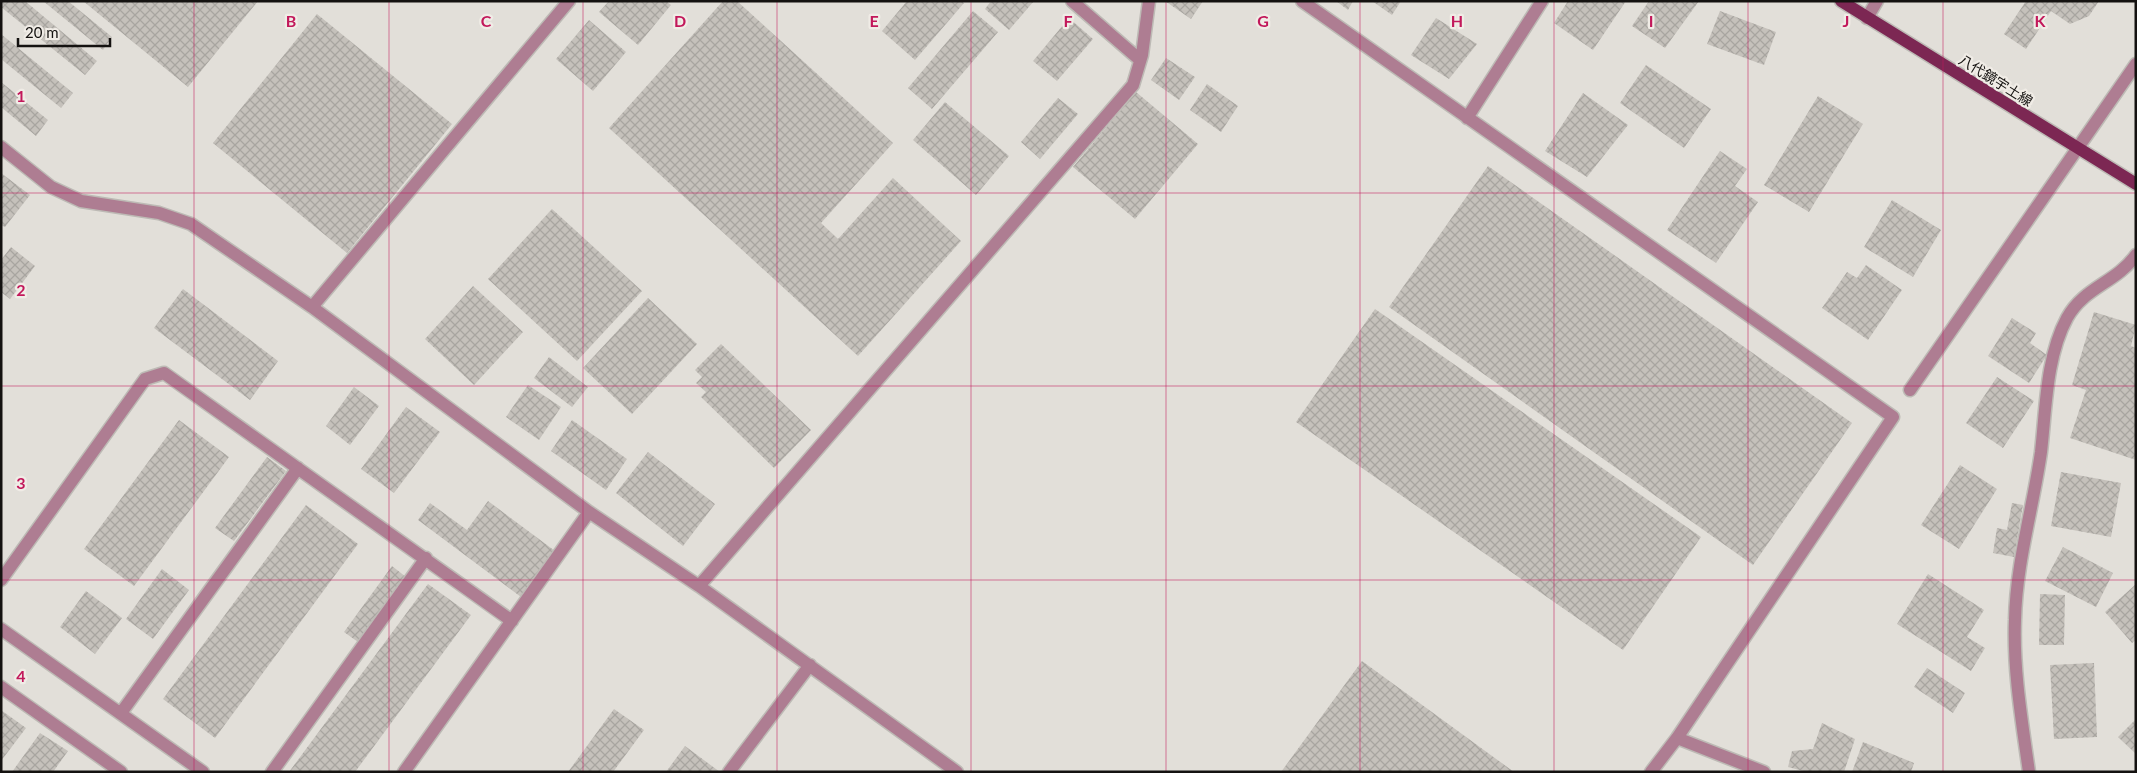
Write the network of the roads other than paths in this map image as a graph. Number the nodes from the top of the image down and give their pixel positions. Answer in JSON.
{"nodes":[{"id":1,"x":568,"y":1,"type":"edge"},
{"id":2,"x":1072,"y":1,"type":"edge"},
{"id":3,"x":1149,"y":1,"type":"edge"},
{"id":4,"x":1302,"y":1,"type":"edge"},
{"id":5,"x":1542,"y":1,"type":"edge"},
{"id":6,"x":1841,"y":1,"type":"edge"},
{"id":7,"x":1877,"y":1,"type":"edge"},
{"id":8,"x":1867,"y":18,"type":"junction"},
{"id":9,"x":1140,"y":60,"type":"junction"},
{"id":10,"x":2136,"y":64,"type":"edge"},
{"id":11,"x":1467,"y":118,"type":"junction"},
{"id":12,"x":1,"y":147,"type":"edge"},
{"id":13,"x":2079,"y":148,"type":"junction"},
{"id":14,"x":2136,"y":184,"type":"edge"},
{"id":15,"x":2136,"y":256,"type":"edge"},
{"id":16,"x":312,"y":307,"type":"junction"},
{"id":17,"x":1910,"y":390,"type":"dead end"},
{"id":18,"x":298,"y":468,"type":"junction"},
{"id":19,"x":590,"y":512,"type":"junction"},
{"id":20,"x":426,"y":558,"type":"junction"},
{"id":21,"x":1,"y":580,"type":"edge"},
{"id":22,"x":699,"y":586,"type":"junction"},
{"id":23,"x":512,"y":621,"type":"junction"},
{"id":24,"x":1,"y":629,"type":"edge"},
{"id":25,"x":810,"y":665,"type":"junction"},
{"id":26,"x":1,"y":688,"type":"edge"},
{"id":27,"x":121,"y":713,"type":"junction"},
{"id":28,"x":1676,"y":738,"type":"junction"},
{"id":29,"x":121,"y":772,"type":"edge"},
{"id":30,"x":204,"y":772,"type":"edge"},
{"id":31,"x":272,"y":772,"type":"edge"},
{"id":32,"x":404,"y":772,"type":"edge"},
{"id":33,"x":729,"y":772,"type":"edge"},
{"id":34,"x":957,"y":772,"type":"edge"},
{"id":35,"x":1651,"y":772,"type":"edge"},
{"id":36,"x":1764,"y":772,"type":"edge"},
{"id":37,"x":2029,"y":772,"type":"edge"}],
"edges":[{"from":1,"to":16,"type":"street"},
{"from":2,"to":9,"type":"street"},
{"from":3,"to":9,"type":"street"},
{"from":4,"to":11,"type":"street"},
{"from":5,"to":11,"type":"street"},
{"from":6,"to":8,"type":"main road","name":"八代鏡宇土線"},
{"from":7,"to":8,"type":"street"},
{"from":8,"to":13,"type":"main road","name":"八代鏡宇土線"},
{"from":9,"to":22,"type":"street"},
{"from":10,"to":13,"type":"street"},
{"from":11,"to":28,"type":"street"},
{"from":12,"to":16,"type":"street"},
{"from":13,"to":14,"type":"main road","name":"八代鏡宇土線"},
{"from":13,"to":17,"type":"street"},
{"from":15,"to":37,"type":"street"},
{"from":16,"to":19,"type":"street"},
{"from":18,"to":20,"type":"street"},
{"from":18,"to":21,"type":"street"},
{"from":18,"to":27,"type":"street"},
{"from":19,"to":22,"type":"street"},
{"from":19,"to":23,"type":"street"},
{"from":20,"to":23,"type":"street"},
{"from":20,"to":31,"type":"street"},
{"from":22,"to":25,"type":"street"},
{"from":23,"to":32,"type":"street"},
{"from":24,"to":27,"type":"street"},
{"from":25,"to":33,"type":"street"},
{"from":25,"to":34,"type":"street"},
{"from":26,"to":29,"type":"street"},
{"from":27,"to":30,"type":"street"},
{"from":28,"to":35,"type":"street"},
{"from":28,"to":36,"type":"street"}]}
